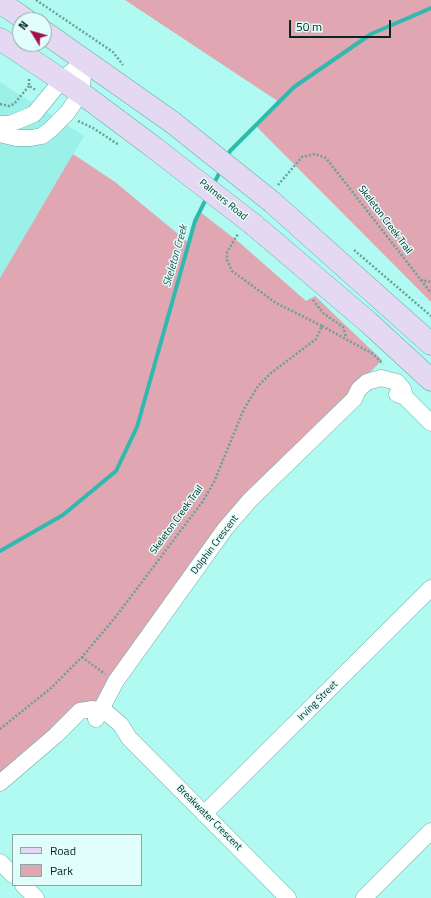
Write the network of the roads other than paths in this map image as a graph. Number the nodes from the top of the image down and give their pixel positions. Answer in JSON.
{"nodes":[{"id":1,"x":0,"y":2,"type":"edge"},
{"id":2,"x":14,"y":12,"type":"edge"},
{"id":3,"x":52,"y":37,"type":"edge"},
{"id":4,"x":0,"y":39,"type":"edge"},
{"id":5,"x":85,"y":60,"type":"junction"},
{"id":6,"x":62,"y":80,"type":"junction"},
{"id":7,"x":81,"y":93,"type":"junction"},
{"id":8,"x":0,"y":124,"type":"edge"},
{"id":9,"x":0,"y":134,"type":"edge"},
{"id":10,"x":431,"y":344,"type":"edge"},
{"id":11,"x":431,"y":380,"type":"edge"},
{"id":12,"x":406,"y":397,"type":"junction"},
{"id":13,"x":354,"y":399,"type":"junction"},
{"id":14,"x":431,"y":423,"type":"edge"},
{"id":15,"x":431,"y":588,"type":"edge"},
{"id":16,"x":98,"y":714,"type":"junction"},
{"id":17,"x":0,"y":783,"type":"edge"},
{"id":18,"x":204,"y":814,"type":"junction"},
{"id":19,"x":431,"y":831,"type":"edge"},
{"id":20,"x":0,"y":862,"type":"edge"},
{"id":21,"x":12,"y":874,"type":"edge"},
{"id":22,"x":24,"y":886,"type":"edge"},
{"id":23,"x":36,"y":898,"type":"edge"},
{"id":24,"x":288,"y":898,"type":"edge"},
{"id":25,"x":364,"y":898,"type":"edge"}],
"edges":[{"from":1,"to":2,"type":"main road"},
{"from":3,"to":5,"type":"main road"},
{"from":4,"to":6,"type":"main road","name":"Palmers Road"},
{"from":5,"to":6,"type":"street"},
{"from":5,"to":7,"type":"street"},
{"from":5,"to":10,"type":"main road","bridge":true},
{"from":6,"to":7,"type":"main road","name":"Palmers Road"},
{"from":6,"to":8,"type":"street"},
{"from":7,"to":9,"type":"street"},
{"from":7,"to":11,"type":"main road","name":"Palmers Road","bridge":true},
{"from":12,"to":13,"type":"street","name":"Dolphin Crescent"},
{"from":12,"to":13,"type":"street","name":"Dolphin Crescent"},
{"from":12,"to":14,"type":"street","name":"Dolphin Crescent"},
{"from":13,"to":16,"type":"street","name":"Dolphin Crescent"},
{"from":15,"to":18,"type":"street","name":"Irving Street"},
{"from":16,"to":17,"type":"street"},
{"from":16,"to":18,"type":"street","name":"Breakwater Crescent"},
{"from":18,"to":24,"type":"street","name":"Breakwater Crescent"},
{"from":19,"to":25,"type":"street"},
{"from":20,"to":21,"type":"street"},
{"from":22,"to":23,"type":"street"}]}
